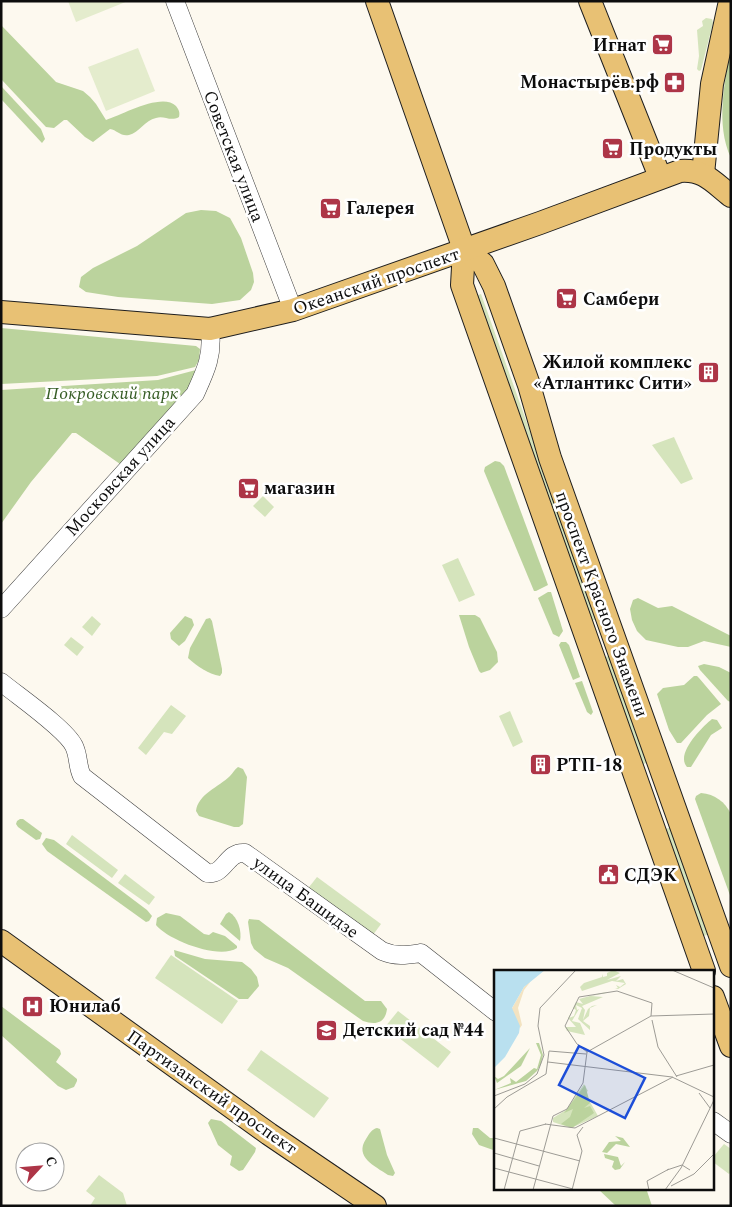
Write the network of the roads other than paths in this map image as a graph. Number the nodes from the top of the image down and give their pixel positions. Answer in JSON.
{"nodes":[{"id":1,"x":174,"y":1,"type":"edge"},
{"id":2,"x":377,"y":1,"type":"edge"},
{"id":3,"x":590,"y":1,"type":"edge"},
{"id":4,"x":730,"y":1,"type":"edge"},
{"id":5,"x":703,"y":174,"type":"junction"},
{"id":6,"x":660,"y":177,"type":"junction"},
{"id":7,"x":731,"y":196,"type":"edge"},
{"id":8,"x":464,"y":249,"type":"junction"},
{"id":9,"x":293,"y":310,"type":"junction"},
{"id":10,"x":1,"y":312,"type":"edge"},
{"id":11,"x":210,"y":330,"type":"junction"},
{"id":12,"x":1,"y":609,"type":"edge"},
{"id":13,"x":1,"y":682,"type":"edge"},
{"id":14,"x":1,"y":941,"type":"edge"},
{"id":15,"x":731,"y":966,"type":"edge"},
{"id":16,"x":704,"y":970,"type":"edge"},
{"id":17,"x":714,"y":999,"type":"edge"},
{"id":18,"x":494,"y":1010,"type":"edge"},
{"id":19,"x":731,"y":1046,"type":"edge"},
{"id":20,"x":714,"y":1122,"type":"edge"},
{"id":21,"x":731,"y":1134,"type":"edge"},
{"id":22,"x":376,"y":1206,"type":"edge"}],
"edges":[{"from":1,"to":9,"type":"street","name":"Советская улица"},
{"from":2,"to":8,"type":"main road","name":"проспект Красного Знамени"},
{"from":3,"to":6,"type":"main road"},
{"from":4,"to":5,"type":"main road"},
{"from":5,"to":6,"type":"main road","name":"Океанский проспект"},
{"from":5,"to":7,"type":"main road"},
{"from":6,"to":8,"type":"main road","name":"Океанский проспект"},
{"from":8,"to":9,"type":"main road","name":"Океанский проспект"},
{"from":8,"to":15,"type":"main road","name":"проспект Красного Знамени"},
{"from":8,"to":16,"type":"main road","name":"проспект Красного Знамени"},
{"from":9,"to":11,"type":"main road","name":"Океанский проспект"},
{"from":10,"to":11,"type":"main road","name":"Океанский проспект"},
{"from":11,"to":12,"type":"street","name":"Московская улица"},
{"from":13,"to":18,"type":"street","name":"улица Башидзе"},
{"from":14,"to":22,"type":"main road","name":"Партизанский проспект"},
{"from":17,"to":19,"type":"main road"},
{"from":20,"to":21,"type":"street"}]}
